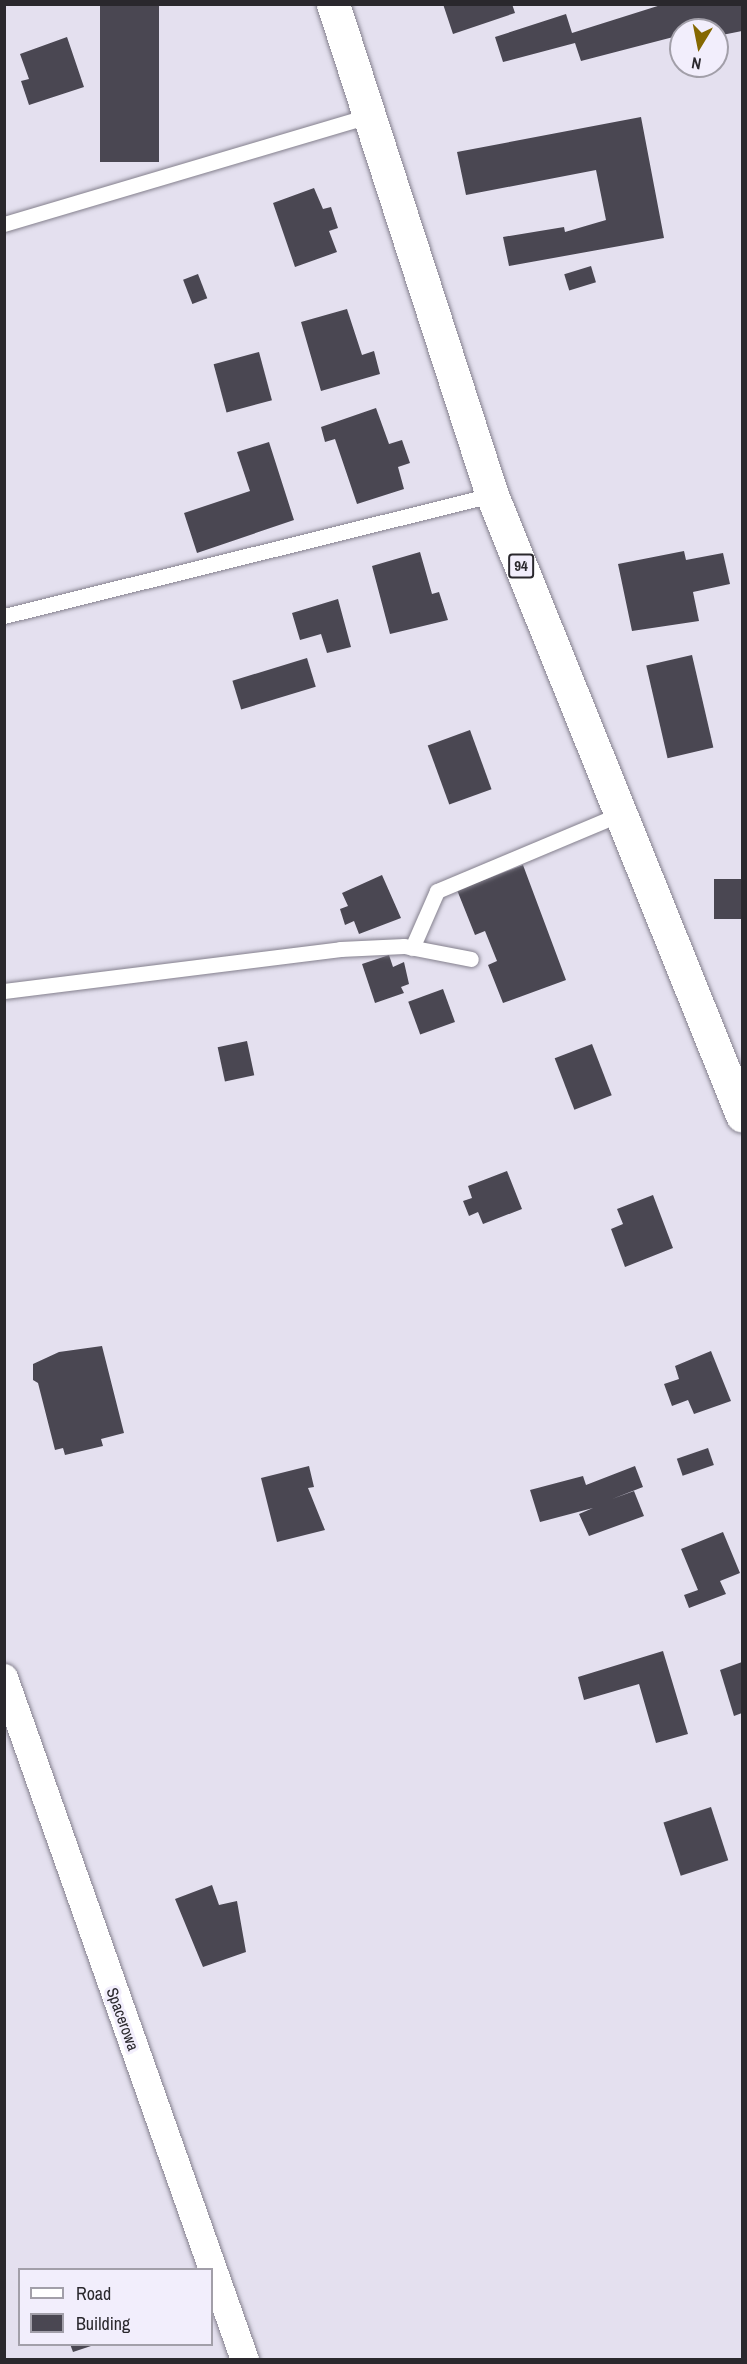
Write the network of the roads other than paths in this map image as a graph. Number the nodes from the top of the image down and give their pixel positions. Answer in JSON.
{"nodes":[{"id":1,"x":333,"y":4,"type":"edge"},
{"id":2,"x":373,"y":115,"type":"junction"},
{"id":3,"x":4,"y":224,"type":"edge"},
{"id":4,"x":492,"y":495,"type":"junction"},
{"id":5,"x":4,"y":616,"type":"edge"},
{"id":6,"x":623,"y":813,"type":"junction"},
{"id":7,"x":412,"y":948,"type":"junction"},
{"id":8,"x":471,"y":959,"type":"dead end"},
{"id":9,"x":4,"y":991,"type":"edge"},
{"id":10,"x":742,"y":1115,"type":"edge"},
{"id":11,"x":4,"y":1678,"type":"edge"},
{"id":12,"x":212,"y":2268,"type":"edge"},
{"id":13,"x":213,"y":2269,"type":"edge"},
{"id":14,"x":245,"y":2360,"type":"edge"}],
"edges":[{"from":1,"to":2,"type":"main road","number":"94"},
{"from":2,"to":3,"type":"lane"},
{"from":2,"to":4,"type":"main road","number":"94"},
{"from":4,"to":5,"type":"lane"},
{"from":4,"to":6,"type":"main road","number":"94"},
{"from":6,"to":7,"type":"lane"},
{"from":6,"to":10,"type":"main road","number":"94"},
{"from":7,"to":8,"type":"lane"},
{"from":7,"to":9,"type":"lane"},
{"from":11,"to":12,"type":"street","name":"Spacerowa"},
{"from":13,"to":14,"type":"street","name":"Spacerowa"}]}
